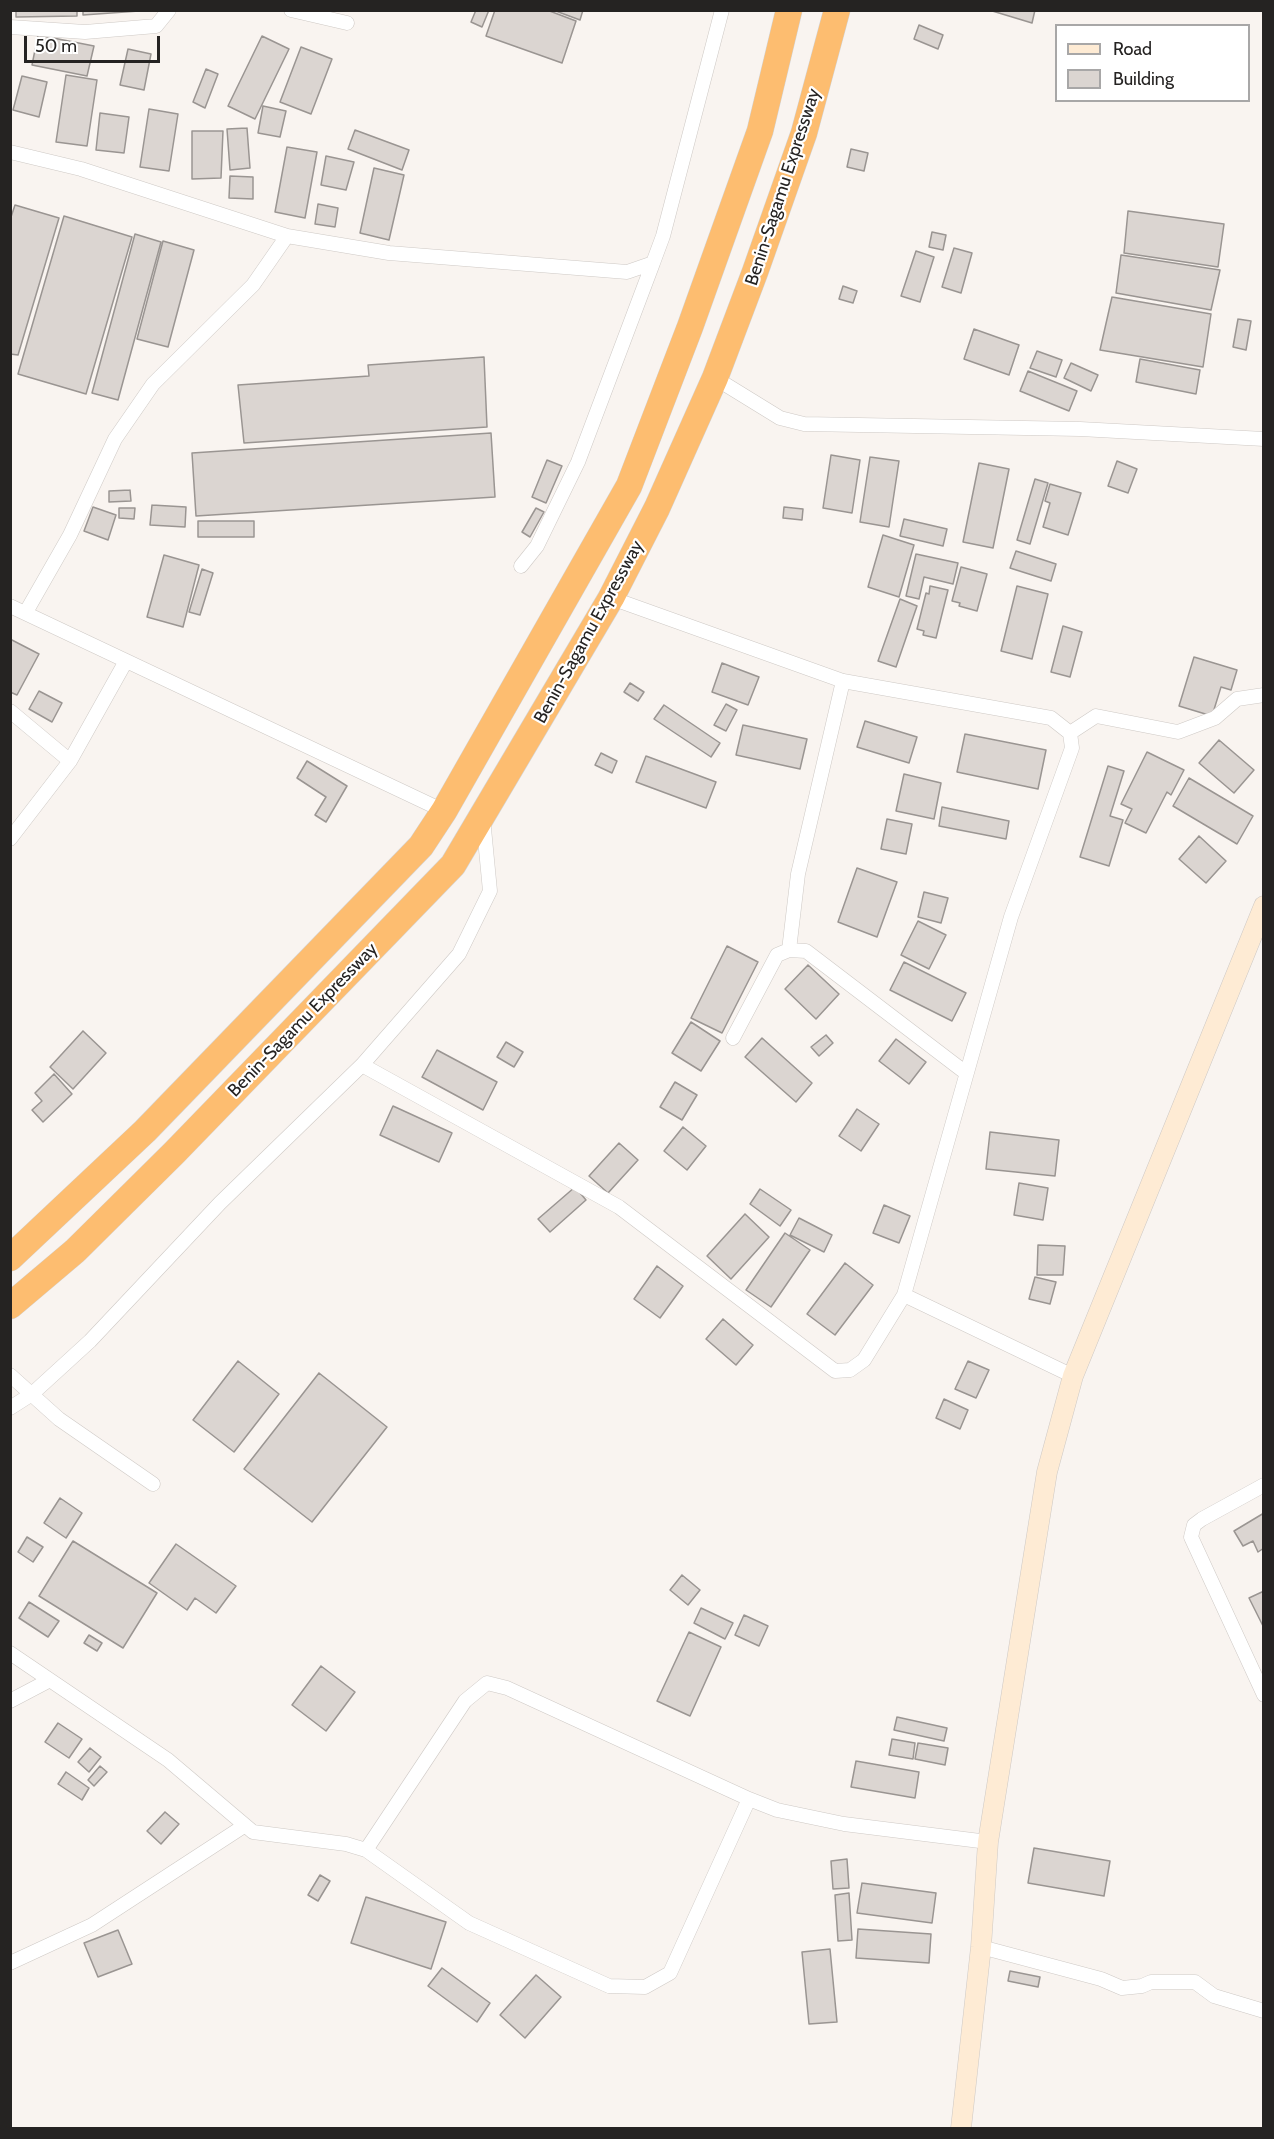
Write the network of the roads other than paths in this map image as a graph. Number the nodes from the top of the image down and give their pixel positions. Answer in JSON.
{"nodes":[{"id":1,"x":169,"y":10,"type":"edge"},
{"id":2,"x":291,"y":10,"type":"edge"},
{"id":3,"x":723,"y":10,"type":"edge"},
{"id":4,"x":789,"y":10,"type":"edge"},
{"id":5,"x":837,"y":10,"type":"edge"},
{"id":6,"x":347,"y":23,"type":"dead end"},
{"id":7,"x":10,"y":27,"type":"edge"},
{"id":8,"x":10,"y":152,"type":"edge"},
{"id":9,"x":287,"y":236,"type":"junction"},
{"id":10,"x":653,"y":263,"type":"junction"},
{"id":11,"x":715,"y":378,"type":"junction"},
{"id":12,"x":1263,"y":439,"type":"edge"},
{"id":13,"x":521,"y":566,"type":"dead end"},
{"id":14,"x":611,"y":598,"type":"junction"},
{"id":15,"x":10,"y":606,"type":"edge"},
{"id":16,"x":26,"y":612,"type":"junction"},
{"id":17,"x":126,"y":661,"type":"junction"},
{"id":18,"x":843,"y":681,"type":"junction"},
{"id":19,"x":1263,"y":695,"type":"edge"},
{"id":20,"x":10,"y":711,"type":"edge"},
{"id":21,"x":1070,"y":733,"type":"junction"},
{"id":22,"x":70,"y":761,"type":"junction"},
{"id":23,"x":444,"y":811,"type":"junction"},
{"id":24,"x":483,"y":818,"type":"junction"},
{"id":25,"x":10,"y":839,"type":"edge"},
{"id":26,"x":1263,"y":906,"type":"edge"},
{"id":27,"x":789,"y":950,"type":"junction"},
{"id":28,"x":733,"y":1038,"type":"dead end"},
{"id":29,"x":362,"y":1065,"type":"junction"},
{"id":30,"x":966,"y":1073,"type":"junction"},
{"id":31,"x":10,"y":1258,"type":"edge"},
{"id":32,"x":904,"y":1295,"type":"junction"},
{"id":33,"x":10,"y":1306,"type":"edge"},
{"id":34,"x":10,"y":1375,"type":"edge"},
{"id":35,"x":1073,"y":1376,"type":"junction"},
{"id":36,"x":32,"y":1394,"type":"junction"},
{"id":37,"x":10,"y":1408,"type":"edge"},
{"id":38,"x":153,"y":1484,"type":"dead end"},
{"id":39,"x":1263,"y":1485,"type":"edge"},
{"id":40,"x":10,"y":1653,"type":"edge"},
{"id":41,"x":48,"y":1681,"type":"junction"},
{"id":42,"x":1263,"y":1695,"type":"edge"},
{"id":43,"x":10,"y":1701,"type":"edge"},
{"id":44,"x":749,"y":1799,"type":"junction"},
{"id":45,"x":243,"y":1826,"type":"junction"},
{"id":46,"x":988,"y":1842,"type":"junction"},
{"id":47,"x":366,"y":1850,"type":"junction"},
{"id":48,"x":981,"y":1947,"type":"junction"},
{"id":49,"x":10,"y":1963,"type":"edge"},
{"id":50,"x":1263,"y":2011,"type":"edge"},
{"id":51,"x":961,"y":2128,"type":"edge"}],
"edges":[{"from":1,"to":7,"type":"street"},
{"from":2,"to":6,"type":"street"},
{"from":3,"to":10,"type":"street"},
{"from":4,"to":23,"type":"highway","name":"Benin-Sagamu Expressway"},
{"from":5,"to":11,"type":"highway","name":"Benin-Sagamu Expressway"},
{"from":8,"to":9,"type":"street"},
{"from":9,"to":10,"type":"street"},
{"from":9,"to":16,"type":"street"},
{"from":10,"to":13,"type":"street"},
{"from":11,"to":12,"type":"street"},
{"from":11,"to":14,"type":"highway","name":"Benin-Sagamu Expressway"},
{"from":14,"to":18,"type":"street"},
{"from":14,"to":24,"type":"highway","name":"Benin-Sagamu Expressway"},
{"from":15,"to":16,"type":"street"},
{"from":16,"to":17,"type":"street"},
{"from":17,"to":22,"type":"street"},
{"from":17,"to":23,"type":"street"},
{"from":18,"to":21,"type":"street"},
{"from":18,"to":27,"type":"street"},
{"from":19,"to":21,"type":"street"},
{"from":20,"to":22,"type":"street"},
{"from":21,"to":30,"type":"street"},
{"from":22,"to":25,"type":"street"},
{"from":23,"to":31,"type":"highway","name":"Benin-Sagamu Expressway"},
{"from":24,"to":29,"type":"street"},
{"from":24,"to":33,"type":"highway","name":"Benin-Sagamu Expressway"},
{"from":26,"to":35,"type":"street"},
{"from":27,"to":28,"type":"street"},
{"from":27,"to":30,"type":"street"},
{"from":29,"to":32,"type":"street"},
{"from":29,"to":36,"type":"street"},
{"from":30,"to":32,"type":"street"},
{"from":32,"to":35,"type":"street"},
{"from":34,"to":36,"type":"street"},
{"from":35,"to":46,"type":"street"},
{"from":36,"to":37,"type":"street"},
{"from":36,"to":38,"type":"street"},
{"from":39,"to":42,"type":"street"},
{"from":40,"to":41,"type":"street"},
{"from":41,"to":43,"type":"street"},
{"from":41,"to":45,"type":"street"},
{"from":44,"to":46,"type":"street"},
{"from":44,"to":47,"type":"street"},
{"from":44,"to":47,"type":"street"},
{"from":45,"to":47,"type":"street"},
{"from":45,"to":49,"type":"street"},
{"from":46,"to":48,"type":"street"},
{"from":48,"to":50,"type":"street"},
{"from":48,"to":51,"type":"street"}]}
